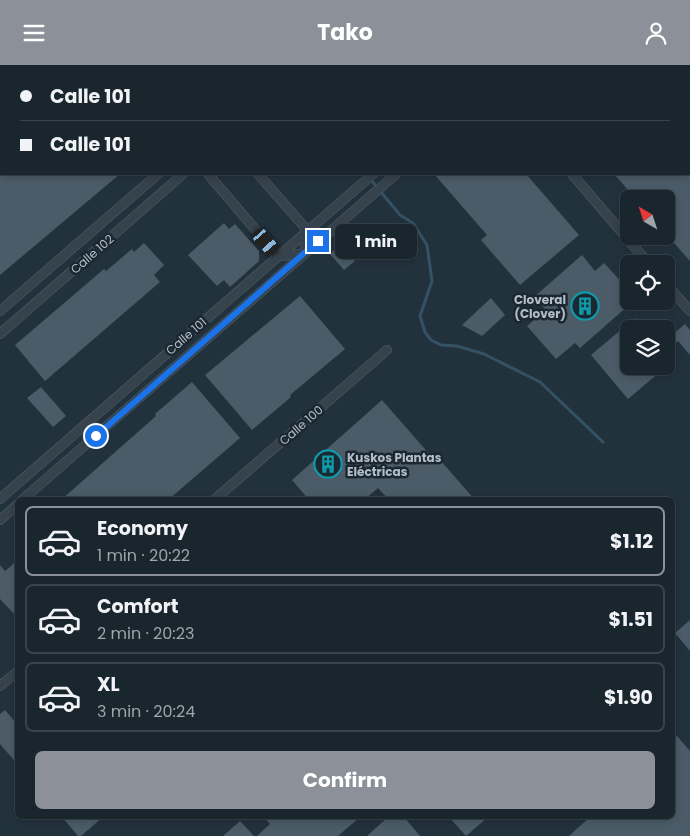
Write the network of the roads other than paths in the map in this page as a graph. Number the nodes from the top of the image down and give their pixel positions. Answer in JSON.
{"nodes":[{"id":1,"x":157,"y":175,"type":"edge"},
{"id":2,"x":182,"y":175,"type":"edge"},
{"id":3,"x":209,"y":175,"type":"edge"},
{"id":4,"x":259,"y":175,"type":"edge"},
{"id":5,"x":372,"y":175,"type":"edge"},
{"id":6,"x":395,"y":175,"type":"edge"},
{"id":7,"x":573,"y":175,"type":"edge"},
{"id":8,"x":308,"y":231,"type":"junction"},
{"id":9,"x":304,"y":254,"type":"junction"},
{"id":10,"x":641,"y":255,"type":"edge"},
{"id":11,"x":278,"y":256,"type":"junction"},
{"id":12,"x":675,"y":294,"type":"edge"},
{"id":13,"x":0,"y":311,"type":"edge"},
{"id":14,"x":690,"y":311,"type":"edge"},
{"id":15,"x":0,"y":333,"type":"edge"},
{"id":16,"x":387,"y":350,"type":"dead end"},
{"id":17,"x":25,"y":497,"type":"edge"},
{"id":18,"x":217,"y":497,"type":"edge"},
{"id":19,"x":0,"y":499,"type":"edge"},
{"id":20,"x":15,"y":506,"type":"edge"},
{"id":21,"x":0,"y":519,"type":"edge"},
{"id":22,"x":15,"y":674,"type":"edge"},
{"id":23,"x":0,"y":686,"type":"edge"}],
"edges":[{"from":1,"to":13,"type":"street","name":"Calle 102"},
{"from":2,"to":15,"type":"street","name":"Calle 102"},
{"from":3,"to":11,"type":"street"},
{"from":4,"to":8,"type":"street"},
{"from":5,"to":8,"type":"street","name":"Calle 101"},
{"from":6,"to":9,"type":"street","name":"Calle 101"},
{"from":7,"to":10,"type":"street"},
{"from":8,"to":9,"type":"street"},
{"from":8,"to":11,"type":"street","name":"Calle 101"},
{"from":9,"to":11,"type":"street"},
{"from":9,"to":17,"type":"street","name":"Calle 101"},
{"from":11,"to":19,"type":"street","name":"Calle 101"},
{"from":12,"to":14,"type":"street"},
{"from":16,"to":18,"type":"street","name":"Calle 100"},
{"from":20,"to":21,"type":"street"},
{"from":22,"to":23,"type":"street"}]}
